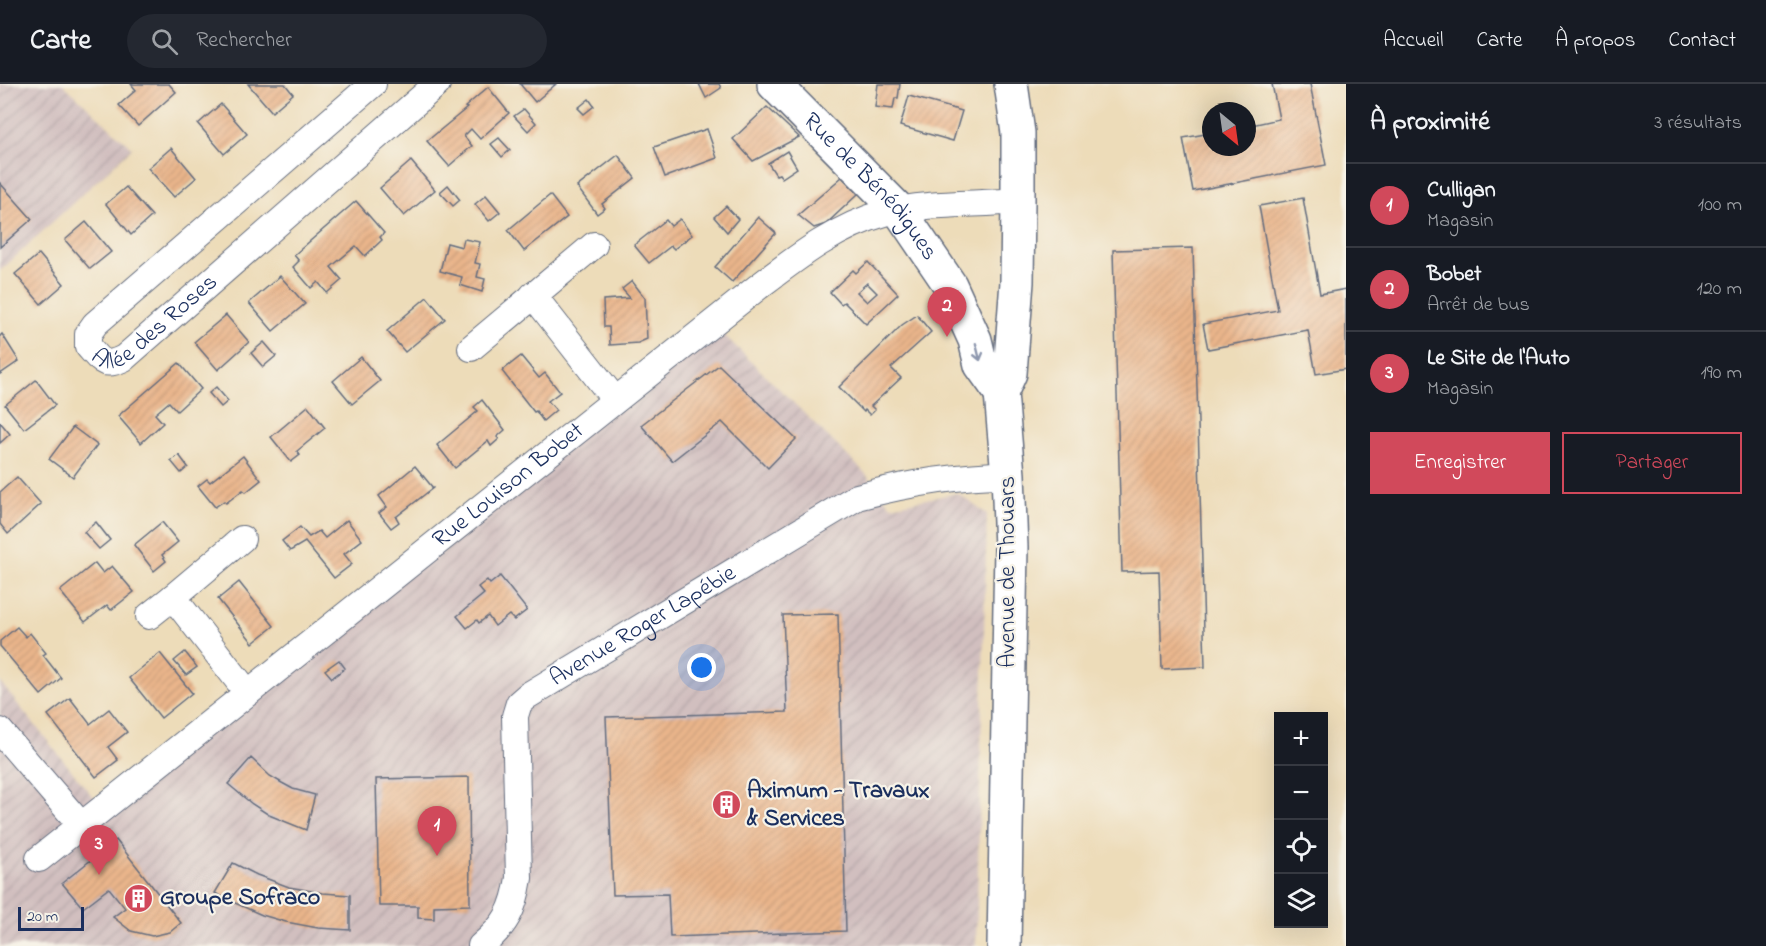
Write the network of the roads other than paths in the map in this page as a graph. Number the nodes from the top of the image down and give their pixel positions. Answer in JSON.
{"nodes":[{"id":1,"x":373,"y":84,"type":"edge"},
{"id":2,"x":437,"y":84,"type":"edge"},
{"id":3,"x":774,"y":84,"type":"edge"},
{"id":4,"x":1011,"y":84,"type":"edge"},
{"id":5,"x":1018,"y":201,"type":"junction"},
{"id":6,"x":899,"y":210,"type":"junction"},
{"id":7,"x":594,"y":245,"type":"dead end"},
{"id":8,"x":533,"y":296,"type":"junction"},
{"id":9,"x":471,"y":348,"type":"dead end"},
{"id":10,"x":1001,"y":393,"type":"junction"},
{"id":11,"x":615,"y":400,"type":"junction"},
{"id":12,"x":1008,"y":475,"type":"junction"},
{"id":13,"x":242,"y":539,"type":"dead end"},
{"id":14,"x":173,"y":597,"type":"junction"},
{"id":15,"x":149,"y":616,"type":"dead end"},
{"id":16,"x":247,"y":692,"type":"junction"},
{"id":17,"x":0,"y":731,"type":"edge"},
{"id":18,"x":81,"y":825,"type":"junction"},
{"id":19,"x":39,"y":859,"type":"dead end"},
{"id":20,"x":481,"y":946,"type":"edge"},
{"id":21,"x":1004,"y":946,"type":"edge"}],
"edges":[{"from":1,"to":2,"type":"street","name":"Allée des Roses"},
{"from":3,"to":6,"type":"street","name":"Rue de Bénédigues"},
{"from":4,"to":5,"type":"street","name":"Avenue de Thouars"},
{"from":5,"to":6,"type":"street","name":"Rue Louison Bobet"},
{"from":5,"to":10,"type":"street","name":"Avenue de Thouars"},
{"from":6,"to":10,"type":"street","name":"Rue de Bénédigues","one_way":true},
{"from":6,"to":11,"type":"street","name":"Rue Louison Bobet"},
{"from":7,"to":8,"type":"street"},
{"from":8,"to":9,"type":"street"},
{"from":8,"to":11,"type":"street"},
{"from":10,"to":12,"type":"street","name":"Avenue de Thouars"},
{"from":11,"to":16,"type":"street","name":"Rue Louison Bobet"},
{"from":12,"to":20,"type":"street","name":"Avenue Roger Lapébie"},
{"from":12,"to":21,"type":"street","name":"Avenue de Thouars"},
{"from":13,"to":14,"type":"street"},
{"from":14,"to":15,"type":"street"},
{"from":14,"to":16,"type":"street"},
{"from":16,"to":18,"type":"street","name":"Rue Louison Bobet"},
{"from":17,"to":18,"type":"street"},
{"from":18,"to":19,"type":"street","name":"Rue Louison Bobet"}]}
